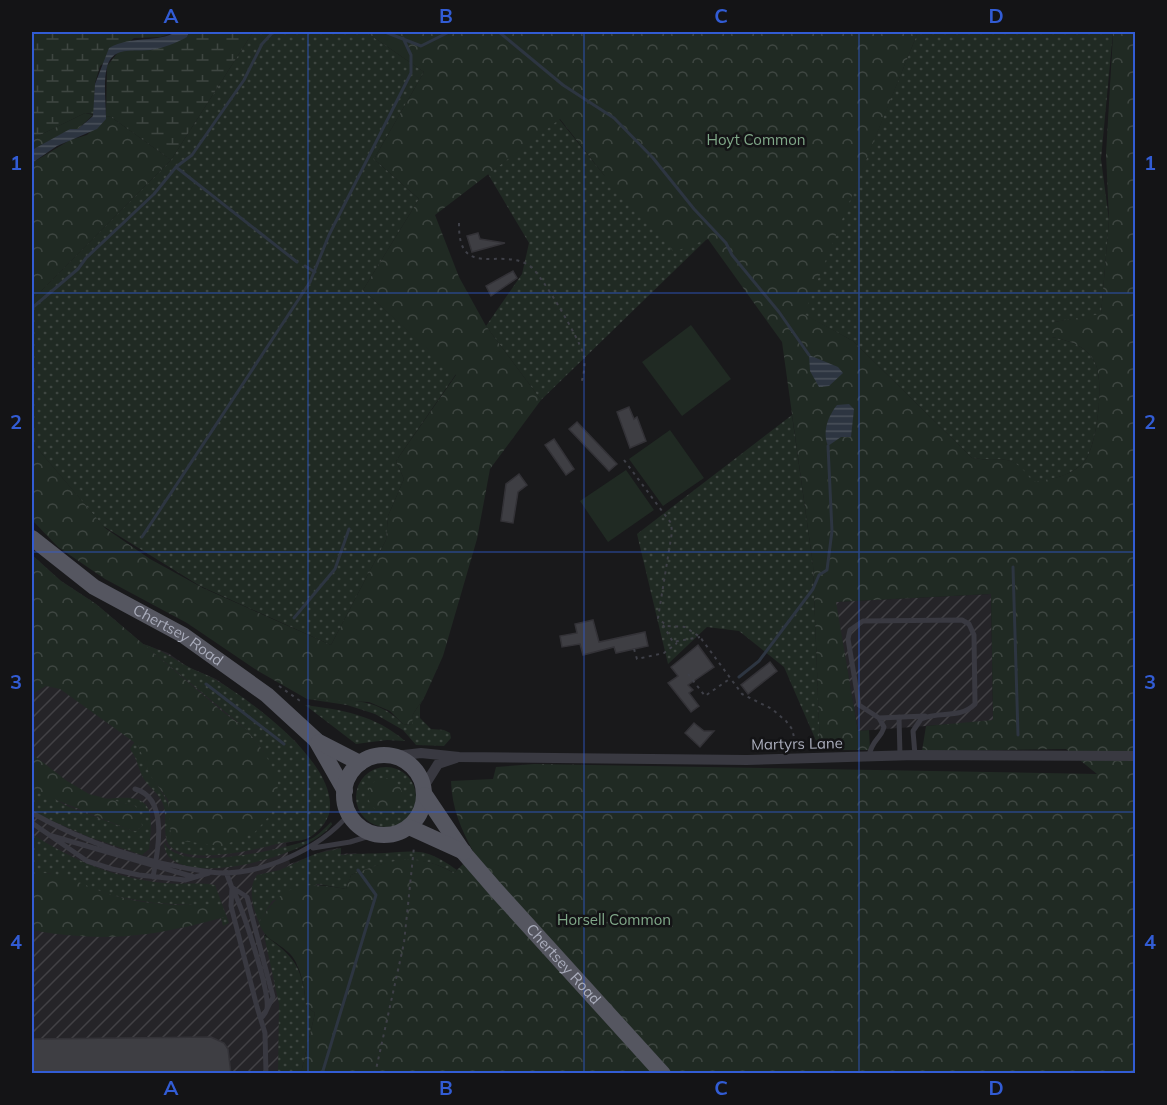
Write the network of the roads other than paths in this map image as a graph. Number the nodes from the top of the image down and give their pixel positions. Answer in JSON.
{"nodes":[{"id":1,"x":32,"y":538,"type":"edge"},
{"id":2,"x":927,"y":716,"type":"junction"},
{"id":3,"x":899,"y":717,"type":"junction"},
{"id":4,"x":879,"y":718,"type":"junction"},
{"id":5,"x":316,"y":740,"type":"junction"},
{"id":6,"x":915,"y":755,"type":"junction"},
{"id":7,"x":395,"y":756,"type":"junction"},
{"id":8,"x":900,"y":756,"type":"junction"},
{"id":9,"x":1136,"y":756,"type":"edge"},
{"id":10,"x":459,"y":757,"type":"junction"},
{"id":11,"x":868,"y":757,"type":"junction"},
{"id":12,"x":360,"y":763,"type":"junction"},
{"id":13,"x":135,"y":789,"type":"dead end"},
{"id":14,"x":345,"y":791,"type":"junction"},
{"id":15,"x":424,"y":792,"type":"junction"},
{"id":16,"x":32,"y":813,"type":"edge"},
{"id":17,"x":349,"y":814,"type":"junction"},
{"id":18,"x":32,"y":823,"type":"edge"},
{"id":19,"x":409,"y":827,"type":"junction"},
{"id":20,"x":376,"y":834,"type":"junction"},
{"id":21,"x":50,"y":836,"type":"junction"},
{"id":22,"x":310,"y":849,"type":"junction"},
{"id":23,"x":464,"y":853,"type":"junction"},
{"id":24,"x":155,"y":864,"type":"junction"},
{"id":25,"x":210,"y":872,"type":"junction"},
{"id":26,"x":226,"y":872,"type":"junction"},
{"id":27,"x":153,"y":877,"type":"junction"},
{"id":28,"x":194,"y":877,"type":"junction"},
{"id":29,"x":232,"y":888,"type":"junction"},
{"id":30,"x":263,"y":989,"type":"junction"},
{"id":31,"x":254,"y":991,"type":"junction"},
{"id":32,"x":267,"y":1009,"type":"junction"},
{"id":33,"x":262,"y":1017,"type":"junction"},
{"id":34,"x":266,"y":1074,"type":"edge"},
{"id":35,"x":663,"y":1074,"type":"edge"}],
"edges":[{"from":1,"to":5,"type":"main road","name":"Chertsey Road"},
{"from":2,"to":3,"type":"lane"},
{"from":2,"to":4,"type":"lane"},
{"from":2,"to":6,"type":"lane"},
{"from":3,"to":4,"type":"lane"},
{"from":3,"to":8,"type":"lane"},
{"from":4,"to":11,"type":"lane"},
{"from":5,"to":12,"type":"main road","name":"Chertsey Road"},
{"from":5,"to":14,"type":"main road","name":"Chertsey Road"},
{"from":6,"to":8,"type":"street","name":"Martyrs Lane"},
{"from":6,"to":9,"type":"street","name":"Martyrs Lane"},
{"from":7,"to":10,"type":"street","name":"Martyrs Lane"},
{"from":7,"to":12,"type":"main road"},
{"from":7,"to":15,"type":"main road"},
{"from":8,"to":11,"type":"street","name":"Martyrs Lane"},
{"from":10,"to":11,"type":"street","name":"Martyrs Lane"},
{"from":10,"to":15,"type":"street","name":"Martyrs Lane"},
{"from":12,"to":14,"type":"main road"},
{"from":13,"to":24,"type":"lane"},
{"from":14,"to":17,"type":"main road"},
{"from":15,"to":19,"type":"main road"},
{"from":15,"to":23,"type":"main road","name":"Chertsey Road"},
{"from":16,"to":24,"type":"lane"},
{"from":17,"to":20,"type":"main road"},
{"from":17,"to":22,"type":"lane"},
{"from":18,"to":21,"type":"lane"},
{"from":19,"to":20,"type":"main road"},
{"from":19,"to":23,"type":"main road","name":"Chertsey Road"},
{"from":20,"to":22,"type":"lane"},
{"from":21,"to":24,"type":"lane"},
{"from":21,"to":27,"type":"lane"},
{"from":22,"to":26,"type":"lane"},
{"from":23,"to":35,"type":"main road","name":"Chertsey Road"},
{"from":24,"to":25,"type":"lane"},
{"from":24,"to":27,"type":"lane"},
{"from":24,"to":28,"type":"lane"},
{"from":25,"to":26,"type":"lane"},
{"from":25,"to":28,"type":"lane"},
{"from":26,"to":29,"type":"lane"},
{"from":27,"to":28,"type":"lane"},
{"from":29,"to":30,"type":"lane"},
{"from":29,"to":31,"type":"lane"},
{"from":29,"to":32,"type":"lane"},
{"from":30,"to":31,"type":"lane"},
{"from":30,"to":32,"type":"lane"},
{"from":31,"to":33,"type":"lane"},
{"from":32,"to":33,"type":"lane"},
{"from":33,"to":34,"type":"lane"}]}
